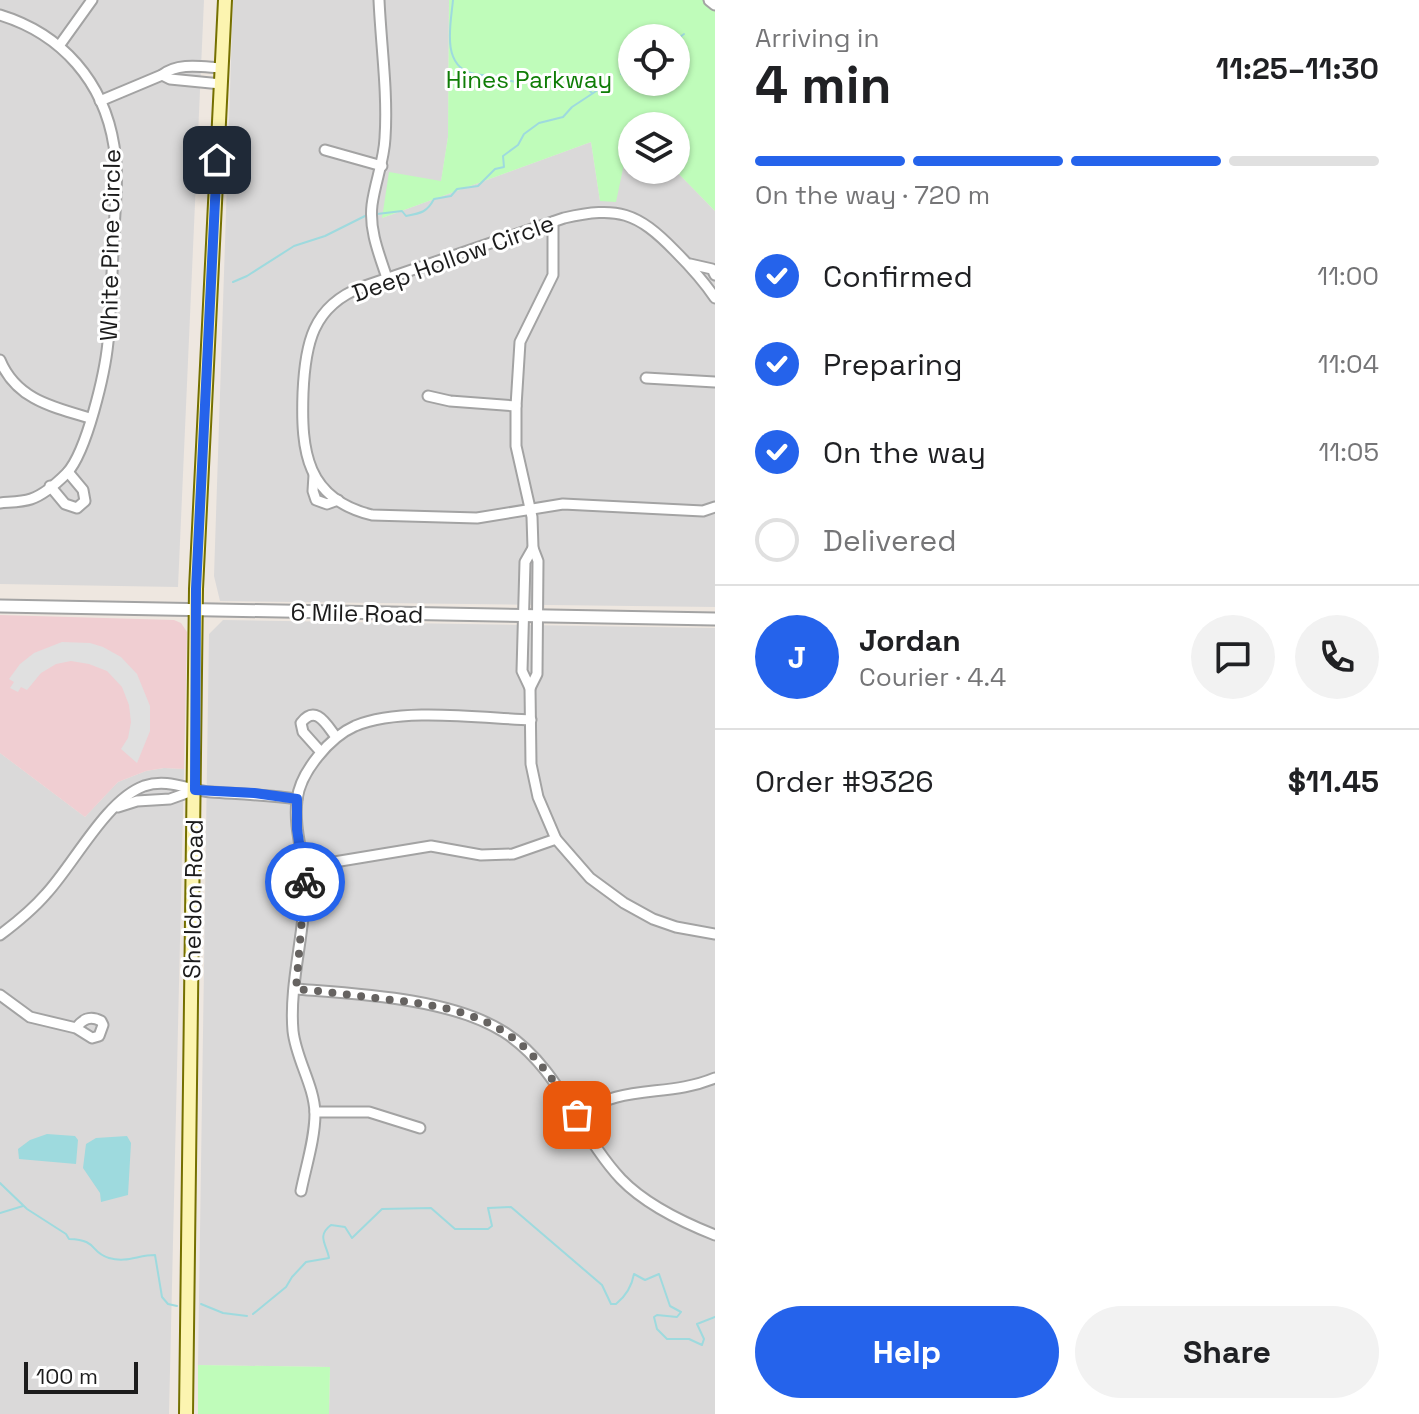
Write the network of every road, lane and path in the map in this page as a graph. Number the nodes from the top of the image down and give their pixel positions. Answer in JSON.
{"nodes":[{"id":1,"x":92,"y":0,"type":"edge"},
{"id":2,"x":225,"y":0,"type":"edge"},
{"id":3,"x":379,"y":0,"type":"edge"},
{"id":4,"x":710,"y":0,"type":"edge"},
{"id":5,"x":715,"y":4,"type":"edge"},
{"id":6,"x":0,"y":15,"type":"edge"},
{"id":7,"x":59,"y":46,"type":"junction"},
{"id":8,"x":222,"y":68,"type":"junction"},
{"id":9,"x":162,"y":75,"type":"junction"},
{"id":10,"x":221,"y":84,"type":"junction"},
{"id":11,"x":100,"y":101,"type":"junction"},
{"id":12,"x":325,"y":150,"type":"dead end"},
{"id":13,"x":382,"y":166,"type":"junction"},
{"id":14,"x":553,"y":222,"type":"junction"},
{"id":15,"x":689,"y":264,"type":"junction"},
{"id":16,"x":715,"y":275,"type":"edge"},
{"id":17,"x":387,"y":278,"type":"junction"},
{"id":18,"x":715,"y":298,"type":"edge"},
{"id":19,"x":0,"y":360,"type":"edge"},
{"id":20,"x":646,"y":378,"type":"dead end"},
{"id":21,"x":715,"y":382,"type":"edge"},
{"id":22,"x":428,"y":396,"type":"dead end"},
{"id":23,"x":516,"y":406,"type":"junction"},
{"id":24,"x":90,"y":418,"type":"junction"},
{"id":25,"x":68,"y":472,"type":"junction"},
{"id":26,"x":50,"y":486,"type":"junction"},
{"id":27,"x":0,"y":503,"type":"edge"},
{"id":28,"x":715,"y":507,"type":"edge"},
{"id":29,"x":530,"y":508,"type":"junction"},
{"id":30,"x":533,"y":548,"type":"junction"},
{"id":31,"x":0,"y":606,"type":"edge"},
{"id":32,"x":198,"y":610,"type":"junction"},
{"id":33,"x":523,"y":616,"type":"junction"},
{"id":34,"x":537,"y":616,"type":"junction"},
{"id":35,"x":715,"y":619,"type":"edge"},
{"id":36,"x":530,"y":688,"type":"junction"},
{"id":37,"x":531,"y":720,"type":"junction"},
{"id":38,"x":336,"y":737,"type":"junction"},
{"id":39,"x":320,"y":751,"type":"junction"},
{"id":40,"x":195,"y":790,"type":"junction"},
{"id":41,"x":297,"y":799,"type":"junction"},
{"id":42,"x":118,"y":807,"type":"junction"},
{"id":43,"x":556,"y":839,"type":"junction"},
{"id":44,"x":304,"y":867,"type":"junction"},
{"id":45,"x":715,"y":934,"type":"edge"},
{"id":46,"x":0,"y":935,"type":"edge"},
{"id":47,"x":296,"y":989,"type":"junction"},
{"id":48,"x":0,"y":995,"type":"edge"},
{"id":49,"x":76,"y":1028,"type":"dead end"},
{"id":50,"x":715,"y":1078,"type":"edge"},
{"id":51,"x":315,"y":1112,"type":"junction"},
{"id":52,"x":577,"y":1115,"type":"junction"},
{"id":53,"x":420,"y":1128,"type":"dead end"},
{"id":54,"x":301,"y":1191,"type":"dead end"},
{"id":55,"x":715,"y":1235,"type":"edge"},
{"id":56,"x":186,"y":1414,"type":"edge"}],
"edges":[{"from":1,"to":7,"type":"street"},
{"from":2,"to":8,"type":"main road","name":"Sheldon Road"},
{"from":3,"to":13,"type":"street"},
{"from":4,"to":5,"type":"street"},
{"from":6,"to":7,"type":"street","name":"White Pine Circle"},
{"from":7,"to":11,"type":"street","name":"White Pine Circle"},
{"from":8,"to":9,"type":"street"},
{"from":8,"to":10,"type":"main road","name":"Sheldon Road"},
{"from":9,"to":10,"type":"street"},
{"from":9,"to":11,"type":"street"},
{"from":10,"to":32,"type":"main road","name":"Sheldon Road"},
{"from":11,"to":24,"type":"street","name":"White Pine Circle"},
{"from":12,"to":13,"type":"street"},
{"from":13,"to":17,"type":"street"},
{"from":14,"to":15,"type":"street","name":"Deep Hollow Circle"},
{"from":14,"to":17,"type":"street","name":"Deep Hollow Circle"},
{"from":14,"to":23,"type":"street"},
{"from":15,"to":16,"type":"street","name":"Deep Hollow Circle"},
{"from":15,"to":18,"type":"street","name":"Deep Hollow Circle"},
{"from":17,"to":29,"type":"street","name":"Deep Hollow Circle"},
{"from":19,"to":24,"type":"street"},
{"from":20,"to":21,"type":"street"},
{"from":22,"to":23,"type":"street"},
{"from":23,"to":29,"type":"street"},
{"from":24,"to":25,"type":"street","name":"White Pine Circle"},
{"from":25,"to":26,"type":"street","name":"White Pine Circle"},
{"from":25,"to":26,"type":"street"},
{"from":26,"to":27,"type":"street","name":"White Pine Circle"},
{"from":28,"to":29,"type":"street","name":"Deep Hollow Circle"},
{"from":29,"to":30,"type":"street"},
{"from":30,"to":33,"type":"street"},
{"from":30,"to":34,"type":"street"},
{"from":31,"to":32,"type":"street","name":"6 Mile Road"},
{"from":32,"to":33,"type":"street","name":"6 Mile Road"},
{"from":32,"to":40,"type":"main road","name":"Sheldon Road"},
{"from":33,"to":34,"type":"street","name":"6 Mile Road"},
{"from":33,"to":36,"type":"street"},
{"from":34,"to":35,"type":"street","name":"6 Mile Road"},
{"from":34,"to":36,"type":"street"},
{"from":36,"to":37,"type":"street"},
{"from":37,"to":38,"type":"street"},
{"from":37,"to":43,"type":"street"},
{"from":38,"to":39,"type":"street"},
{"from":38,"to":39,"type":"street"},
{"from":39,"to":41,"type":"street"},
{"from":40,"to":41,"type":"street"},
{"from":40,"to":42,"type":"street"},
{"from":40,"to":42,"type":"street"},
{"from":40,"to":56,"type":"main road","name":"Sheldon Road"},
{"from":41,"to":44,"type":"street"},
{"from":42,"to":46,"type":"street"},
{"from":43,"to":44,"type":"street"},
{"from":43,"to":45,"type":"street"},
{"from":44,"to":47,"type":"street"},
{"from":47,"to":51,"type":"street"},
{"from":47,"to":52,"type":"street"},
{"from":48,"to":49,"type":"street"},
{"from":50,"to":52,"type":"street"},
{"from":51,"to":53,"type":"street"},
{"from":51,"to":54,"type":"street"},
{"from":52,"to":55,"type":"street"}]}
